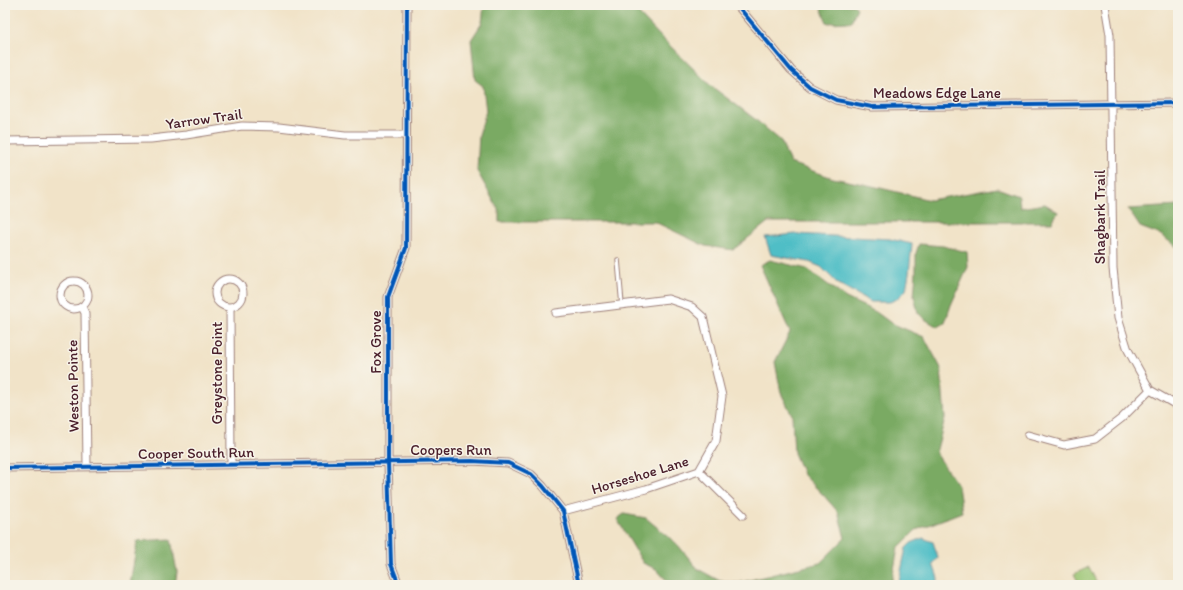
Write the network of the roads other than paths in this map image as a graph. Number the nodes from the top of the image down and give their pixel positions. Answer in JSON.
{"nodes":[{"id":1,"x":407,"y":5,"type":"edge"},
{"id":2,"x":737,"y":5,"type":"edge"},
{"id":3,"x":1105,"y":5,"type":"edge"},
{"id":4,"x":1178,"y":103,"type":"edge"},
{"id":5,"x":1112,"y":104,"type":"junction"},
{"id":6,"x":406,"y":135,"type":"junction"},
{"id":7,"x":5,"y":141,"type":"edge"},
{"id":8,"x":618,"y":260,"type":"dead end"},
{"id":9,"x":622,"y":305,"type":"junction"},
{"id":10,"x":82,"y":307,"type":"junction"},
{"id":11,"x":230,"y":307,"type":"junction"},
{"id":12,"x":556,"y":313,"type":"dead end"},
{"id":13,"x":1150,"y":390,"type":"junction"},
{"id":14,"x":1178,"y":406,"type":"edge"},
{"id":15,"x":1028,"y":435,"type":"dead end"},
{"id":16,"x":388,"y":462,"type":"junction"},
{"id":17,"x":231,"y":464,"type":"junction"},
{"id":18,"x":87,"y":466,"type":"junction"},
{"id":19,"x":5,"y":468,"type":"edge"},
{"id":20,"x":699,"y":471,"type":"junction"},
{"id":21,"x":563,"y":511,"type":"junction"},
{"id":22,"x":743,"y":515,"type":"dead end"},
{"id":23,"x":399,"y":585,"type":"edge"},
{"id":24,"x":579,"y":585,"type":"edge"}],
"edges":[{"from":1,"to":6,"type":"street","name":"Fox Grove"},
{"from":2,"to":5,"type":"street","name":"Meadows Edge Lane"},
{"from":3,"to":5,"type":"street","name":"Shagbark Trail"},
{"from":4,"to":5,"type":"street","name":"Meadows Edge Lane"},
{"from":5,"to":13,"type":"street","name":"Shagbark Trail"},
{"from":6,"to":7,"type":"street","name":"Yarrow Trail"},
{"from":6,"to":16,"type":"street","name":"Fox Grove"},
{"from":8,"to":9,"type":"lane"},
{"from":9,"to":12,"type":"street","name":"Horseshoe Lane"},
{"from":9,"to":20,"type":"street","name":"Horseshoe Lane"},
{"from":10,"to":10,"type":"street","name":"Weston Pointe"},
{"from":10,"to":18,"type":"street","name":"Weston Pointe"},
{"from":11,"to":11,"type":"street","name":"Greystone Point"},
{"from":11,"to":17,"type":"street","name":"Greystone Point"},
{"from":13,"to":14,"type":"street"},
{"from":13,"to":15,"type":"street"},
{"from":16,"to":17,"type":"street","name":"Cooper South Run"},
{"from":16,"to":21,"type":"street","name":"Coopers Run"},
{"from":16,"to":23,"type":"street","name":"Fox Grove"},
{"from":17,"to":18,"type":"street","name":"Cooper South Run"},
{"from":18,"to":19,"type":"street","name":"Cooper South Run"},
{"from":20,"to":21,"type":"street","name":"Horseshoe Lane"},
{"from":20,"to":22,"type":"street"},
{"from":21,"to":24,"type":"street","name":"Coopers Run"}]}
